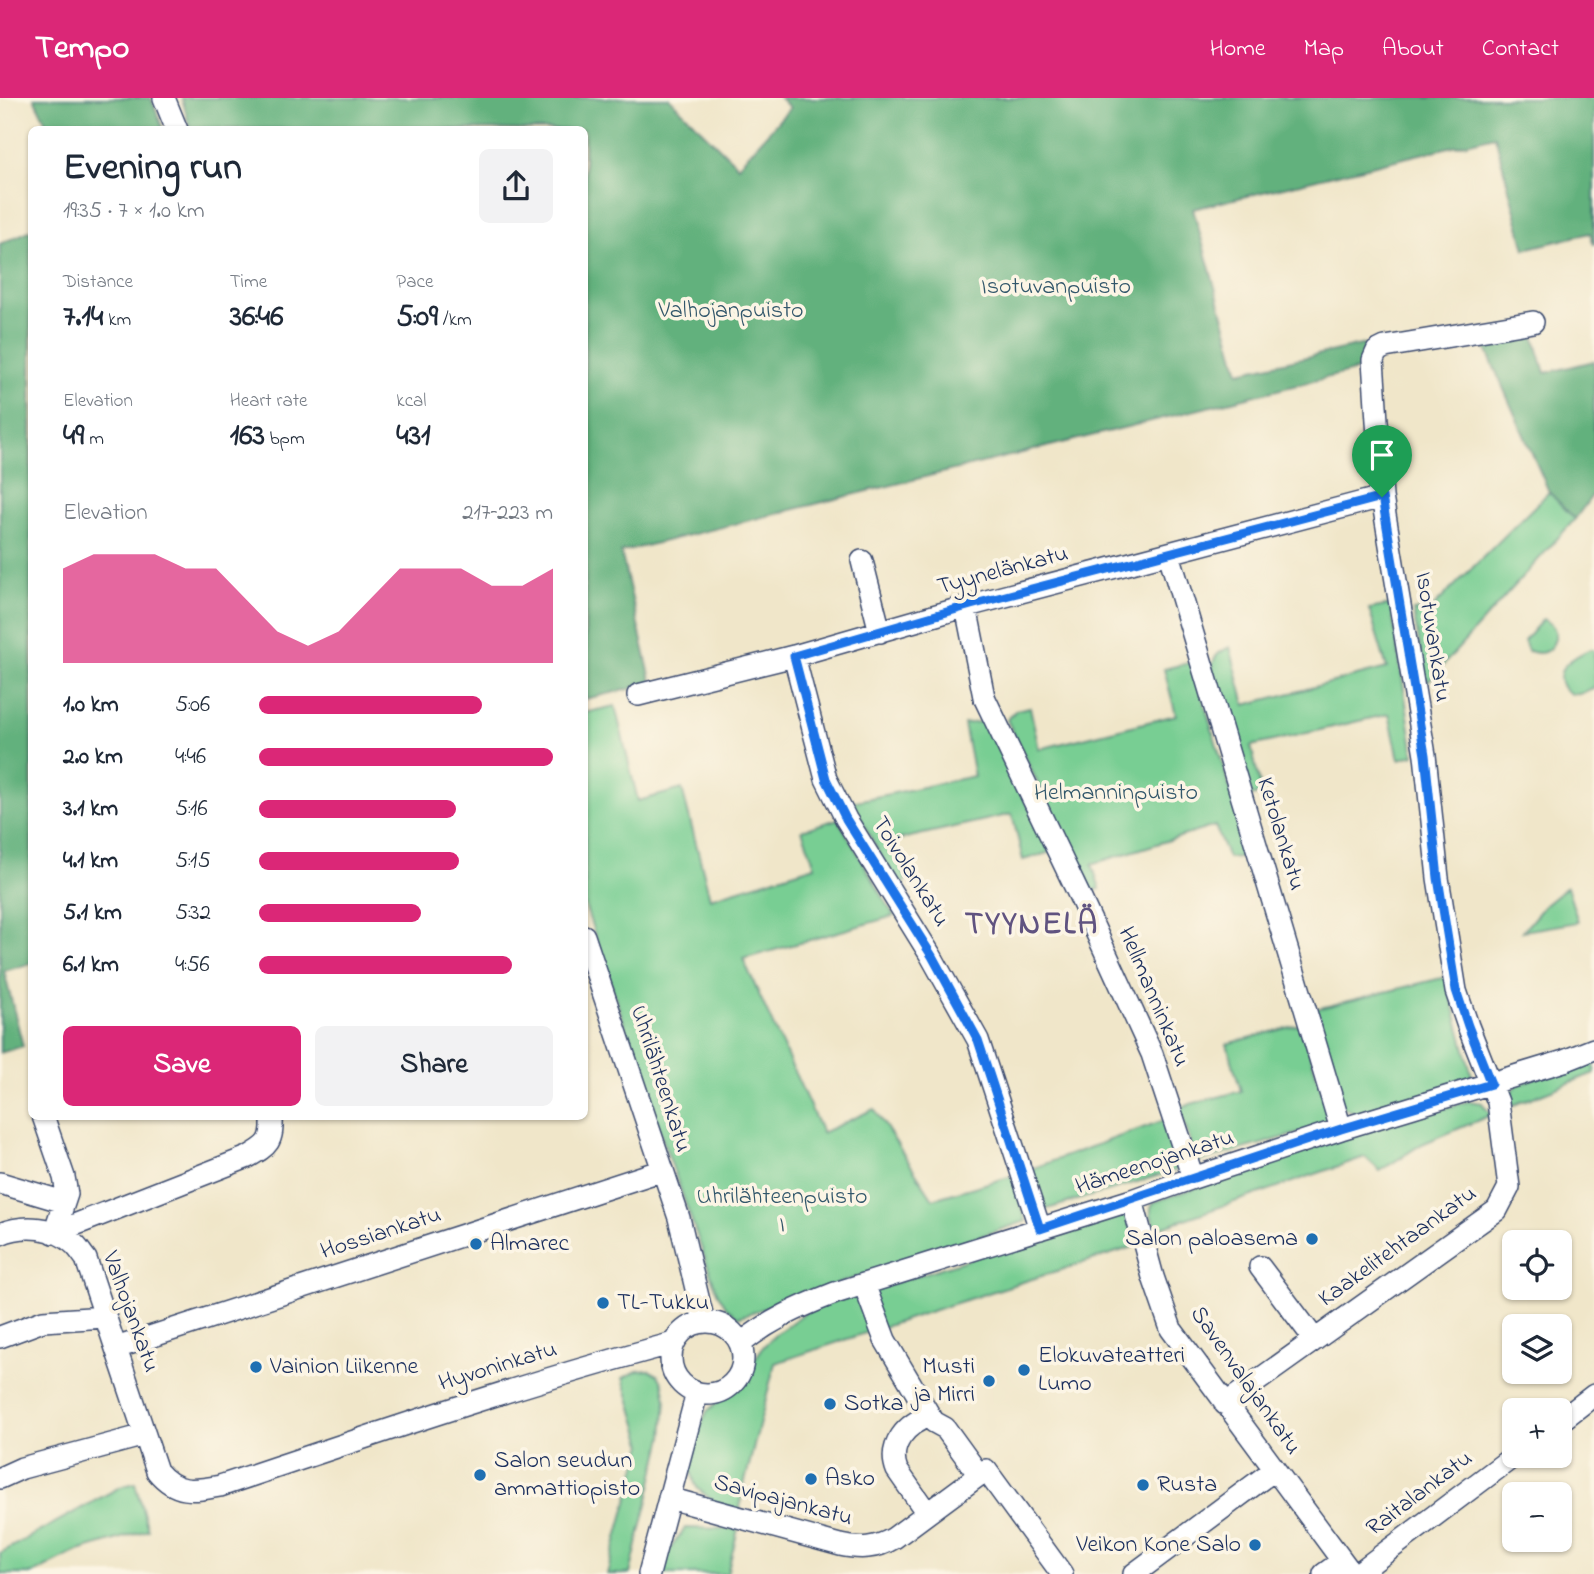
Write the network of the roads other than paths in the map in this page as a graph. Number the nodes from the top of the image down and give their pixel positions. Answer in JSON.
{"nodes":[{"id":1,"x":164,"y":98,"type":"edge"},
{"id":2,"x":175,"y":126,"type":"edge"},
{"id":3,"x":1533,"y":322,"type":"dead end"},
{"id":4,"x":1382,"y":497,"type":"junction"},
{"id":5,"x":1169,"y":554,"type":"junction"},
{"id":6,"x":862,"y":561,"type":"dead end"},
{"id":7,"x":966,"y":607,"type":"junction"},
{"id":8,"x":880,"y":632,"type":"junction"},
{"id":9,"x":794,"y":656,"type":"junction"},
{"id":10,"x":638,"y":695,"type":"dead end"},
{"id":11,"x":588,"y":948,"type":"edge"},
{"id":12,"x":1594,"y":1049,"type":"edge"},
{"id":13,"x":1491,"y":1084,"type":"junction"},
{"id":14,"x":44,"y":1120,"type":"edge"},
{"id":15,"x":272,"y":1120,"type":"edge"},
{"id":16,"x":1341,"y":1129,"type":"junction"},
{"id":17,"x":663,"y":1170,"type":"junction"},
{"id":18,"x":1193,"y":1178,"type":"junction"},
{"id":19,"x":0,"y":1183,"type":"edge"},
{"id":20,"x":1132,"y":1200,"type":"junction"},
{"id":21,"x":64,"y":1202,"type":"junction"},
{"id":22,"x":1040,"y":1229,"type":"junction"},
{"id":23,"x":54,"y":1233,"type":"junction"},
{"id":24,"x":0,"y":1234,"type":"edge"},
{"id":25,"x":1260,"y":1267,"type":"dead end"},
{"id":26,"x":864,"y":1284,"type":"junction"},
{"id":27,"x":105,"y":1317,"type":"junction"},
{"id":28,"x":705,"y":1322,"type":"junction"},
{"id":29,"x":0,"y":1337,"type":"edge"},
{"id":30,"x":1315,"y":1340,"type":"junction"},
{"id":31,"x":674,"y":1343,"type":"junction"},
{"id":32,"x":740,"y":1344,"type":"junction"},
{"id":33,"x":116,"y":1348,"type":"junction"},
{"id":34,"x":697,"y":1392,"type":"junction"},
{"id":35,"x":1594,"y":1395,"type":"edge"},
{"id":36,"x":1226,"y":1404,"type":"junction"},
{"id":37,"x":1572,"y":1412,"type":"edge"},
{"id":38,"x":930,"y":1416,"type":"junction"},
{"id":39,"x":145,"y":1436,"type":"junction"},
{"id":40,"x":1502,"y":1464,"type":"edge"},
{"id":41,"x":1274,"y":1470,"type":"junction"},
{"id":42,"x":982,"y":1473,"type":"junction"},
{"id":43,"x":0,"y":1478,"type":"edge"},
{"id":44,"x":220,"y":1486,"type":"joint"},
{"id":45,"x":669,"y":1498,"type":"junction"},
{"id":46,"x":927,"y":1513,"type":"junction"},
{"id":47,"x":1350,"y":1570,"type":"edge"},
{"id":48,"x":649,"y":1574,"type":"edge"},
{"id":49,"x":1062,"y":1574,"type":"edge"},
{"id":50,"x":1134,"y":1574,"type":"edge"},
{"id":51,"x":1324,"y":1574,"type":"edge"}],
"edges":[{"from":1,"to":2,"type":"street"},
{"from":3,"to":4,"type":"street","name":"Isotuvankatu"},
{"from":4,"to":5,"type":"street","name":"Tyynelänkatu"},
{"from":4,"to":13,"type":"street","name":"Isotuvankatu"},
{"from":5,"to":7,"type":"street","name":"Tyynelänkatu"},
{"from":5,"to":16,"type":"street","name":"Ketolankatu"},
{"from":6,"to":8,"type":"street"},
{"from":7,"to":8,"type":"street","name":"Tyynelänkatu"},
{"from":7,"to":18,"type":"street","name":"Hellmanninkatu"},
{"from":8,"to":9,"type":"street","name":"Tyynelänkatu"},
{"from":9,"to":10,"type":"street","name":"Tyynelänkatu"},
{"from":9,"to":22,"type":"street","name":"Toivolankatu"},
{"from":11,"to":17,"type":"street","name":"Uhrilähteenkatu"},
{"from":12,"to":13,"type":"street","name":"Hämeenojankatu"},
{"from":13,"to":16,"type":"street","name":"Hämeenojankatu"},
{"from":13,"to":30,"type":"street","name":"Kaakelitehtaankatu"},
{"from":14,"to":21,"type":"street"},
{"from":15,"to":23,"type":"street"},
{"from":16,"to":18,"type":"street","name":"Hämeenojankatu"},
{"from":17,"to":28,"type":"street","name":"Uhrilähteenkatu"},
{"from":17,"to":33,"type":"street","name":"Hossiankatu"},
{"from":18,"to":20,"type":"street","name":"Hämeenojankatu"},
{"from":19,"to":21,"type":"street"},
{"from":20,"to":22,"type":"street","name":"Hämeenojankatu"},
{"from":20,"to":36,"type":"street","name":"Savenvalajankatu"},
{"from":21,"to":23,"type":"street"},
{"from":22,"to":26,"type":"street","name":"Hämeenojankatu"},
{"from":23,"to":24,"type":"street"},
{"from":23,"to":27,"type":"street","name":"Valhojankatu"},
{"from":25,"to":30,"type":"street"},
{"from":26,"to":32,"type":"street","name":"Hämeenojankatu"},
{"from":26,"to":38,"type":"street"},
{"from":27,"to":29,"type":"street"},
{"from":27,"to":33,"type":"street","name":"Valhojankatu"},
{"from":28,"to":31,"type":"street"},
{"from":28,"to":32,"type":"street"},
{"from":30,"to":36,"type":"street","name":"Kaakelitehtaankatu"},
{"from":31,"to":34,"type":"street"},
{"from":31,"to":44,"type":"street","name":"Hyvoninkatu"},
{"from":32,"to":34,"type":"street"},
{"from":33,"to":39,"type":"street","name":"Valhojankatu"},
{"from":34,"to":45,"type":"street"},
{"from":35,"to":37,"type":"street"},
{"from":36,"to":41,"type":"street","name":"Savenvalajankatu"},
{"from":38,"to":42,"type":"street"},
{"from":38,"to":46,"type":"street"},
{"from":39,"to":43,"type":"street"},
{"from":39,"to":44,"type":"street","name":"Valhojankatu"},
{"from":40,"to":47,"type":"street","name":"Raitalankatu"},
{"from":41,"to":47,"type":"street","name":"Savenvalajankatu"},
{"from":41,"to":50,"type":"street"},
{"from":42,"to":46,"type":"street","name":"Savipajankatu"},
{"from":42,"to":49,"type":"street"},
{"from":45,"to":46,"type":"street","name":"Savipajankatu"},
{"from":45,"to":48,"type":"street"},
{"from":47,"to":51,"type":"street","name":"Raitalankatu"}]}
